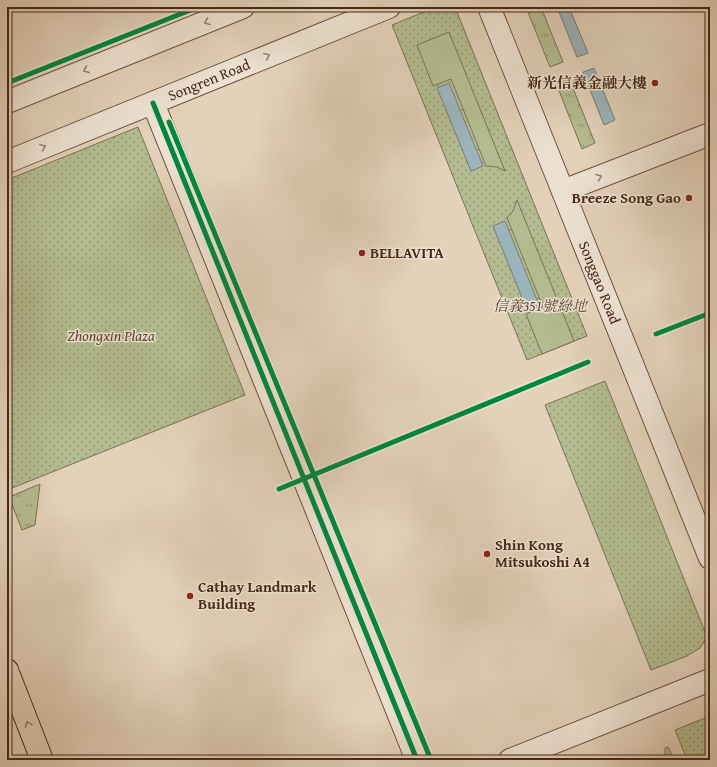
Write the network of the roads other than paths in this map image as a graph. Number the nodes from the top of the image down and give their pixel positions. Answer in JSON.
{"nodes":[{"id":1,"x":243,"y":7,"type":"edge"},
{"id":2,"x":389,"y":7,"type":"edge"},
{"id":3,"x":489,"y":7,"type":"edge"},
{"id":4,"x":7,"y":102,"type":"edge"},
{"id":5,"x":153,"y":103,"type":"junction"},
{"id":6,"x":710,"y":134,"type":"edge"},
{"id":7,"x":7,"y":162,"type":"edge"},
{"id":8,"x":563,"y":191,"type":"junction"},
{"id":9,"x":709,"y":552,"type":"edge"},
{"id":10,"x":7,"y":670,"type":"edge"},
{"id":11,"x":710,"y":680,"type":"edge"},
{"id":12,"x":42,"y":760,"type":"edge"},
{"id":13,"x":417,"y":760,"type":"edge"},
{"id":14,"x":510,"y":760,"type":"edge"}],
"edges":[{"from":1,"to":4,"type":"street","one_way":true},
{"from":5,"to":2,"type":"street","name":"Songren Road","one_way":true},
{"from":3,"to":8,"type":"street","name":"Songgao Road"},
{"from":7,"to":5,"type":"street","name":"Songren Road","one_way":true},
{"from":5,"to":13,"type":"street"},
{"from":8,"to":6,"type":"street","one_way":true},
{"from":8,"to":9,"type":"street","name":"Songgao Road"},
{"from":12,"to":10,"type":"main road","one_way":true},
{"from":11,"to":14,"type":"street"}]}
